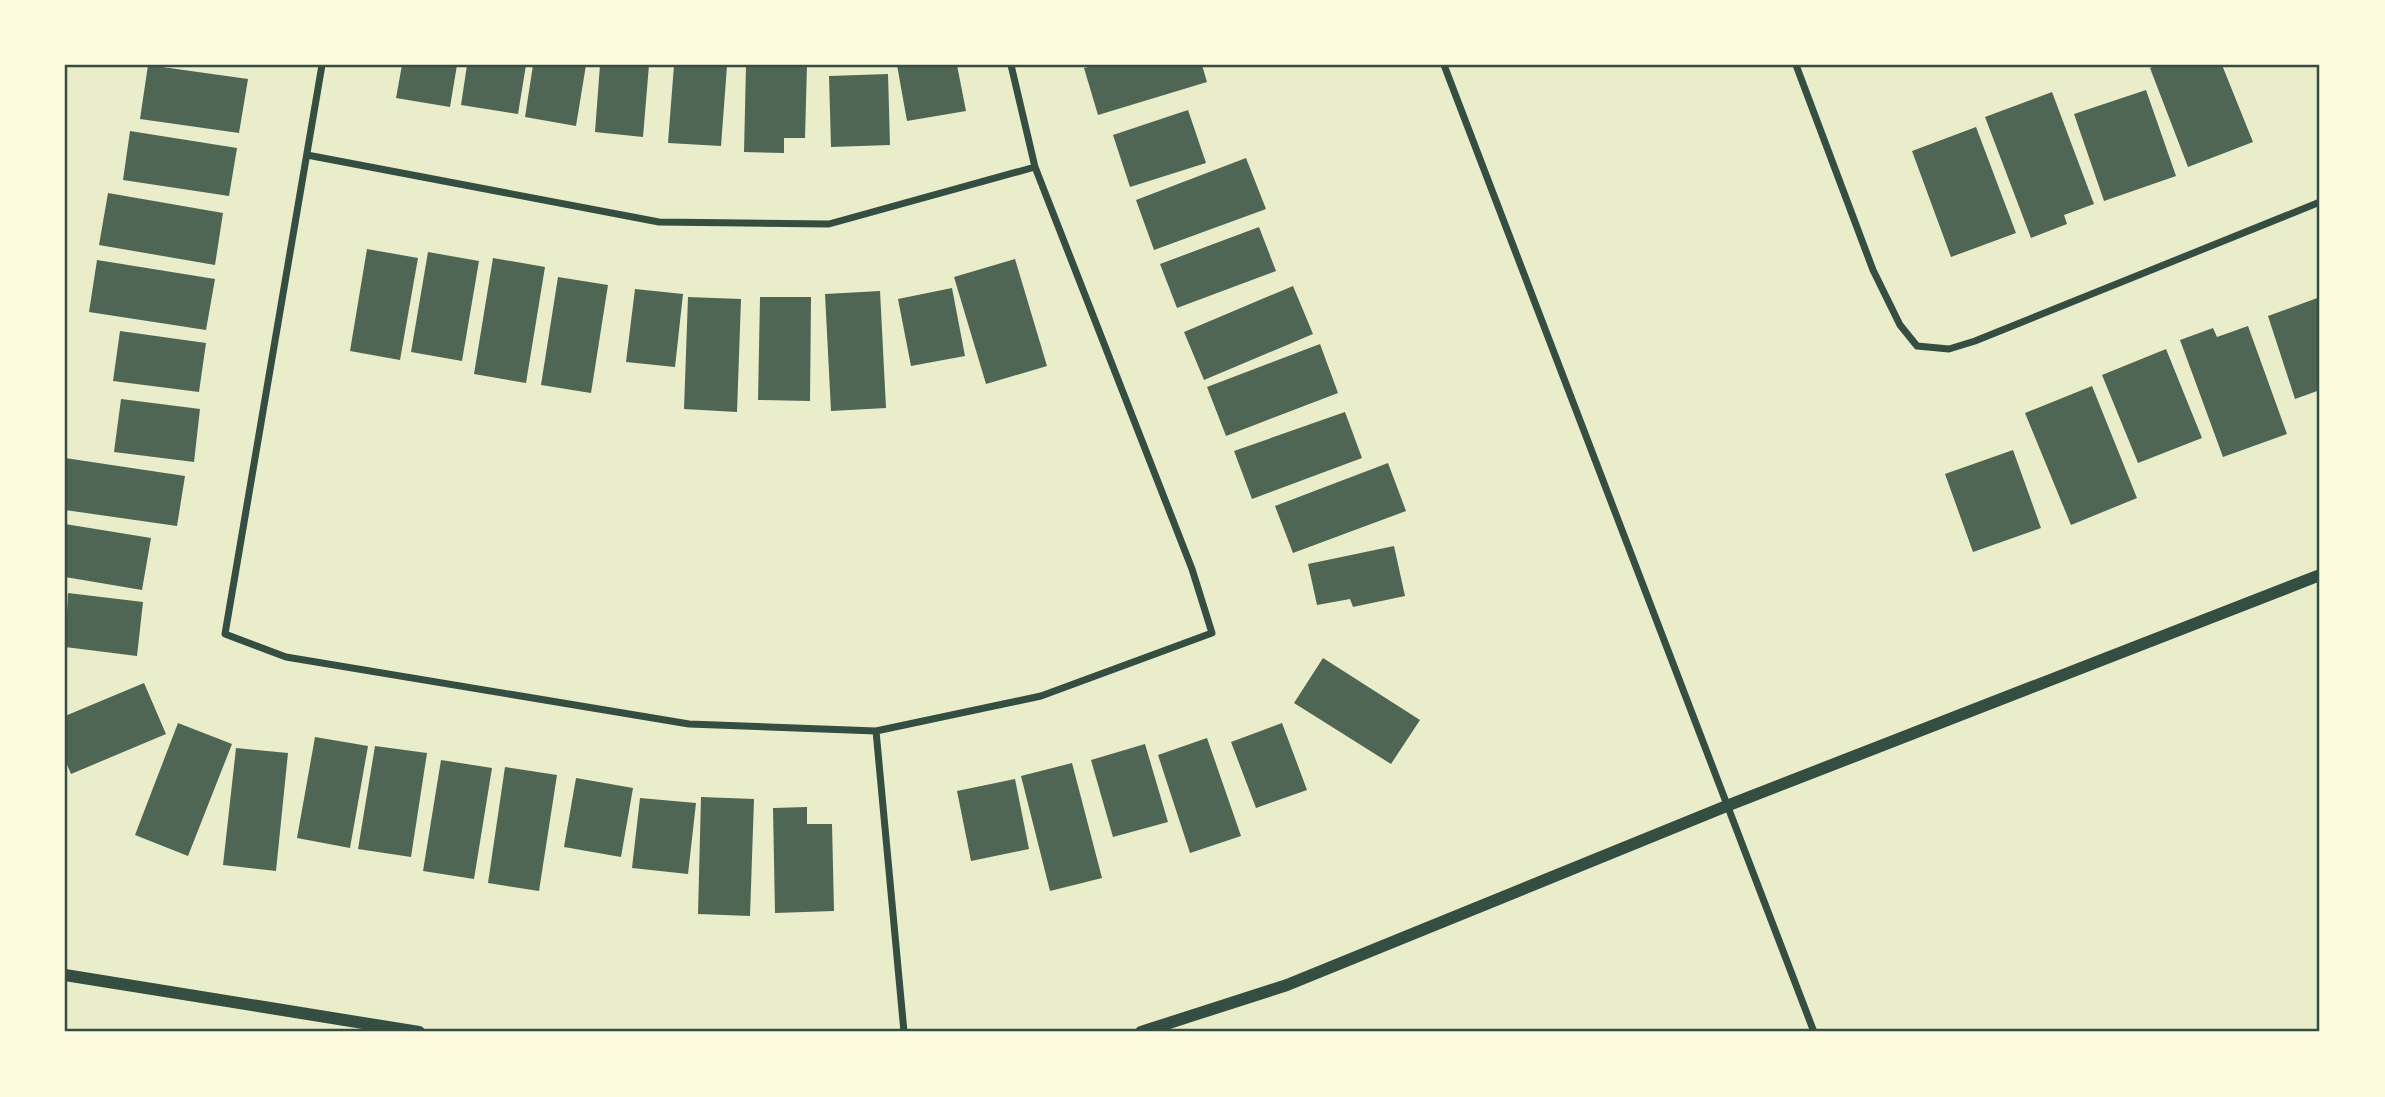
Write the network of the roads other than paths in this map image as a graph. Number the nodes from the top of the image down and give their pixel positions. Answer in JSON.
{"nodes":[{"id":1,"x":322,"y":65,"type":"edge"},
{"id":2,"x":1011,"y":65,"type":"edge"},
{"id":3,"x":1444,"y":65,"type":"edge"},
{"id":4,"x":1796,"y":65,"type":"edge"},
{"id":5,"x":307,"y":155,"type":"junction"},
{"id":6,"x":1035,"y":167,"type":"junction"},
{"id":7,"x":2320,"y":202,"type":"edge"},
{"id":8,"x":2320,"y":575,"type":"edge"},
{"id":9,"x":876,"y":730,"type":"junction"},
{"id":10,"x":1729,"y":805,"type":"junction"},
{"id":11,"x":65,"y":975,"type":"edge"},
{"id":12,"x":419,"y":1032,"type":"edge"},
{"id":13,"x":904,"y":1032,"type":"edge"},
{"id":14,"x":1141,"y":1032,"type":"edge"},
{"id":15,"x":1814,"y":1032,"type":"edge"}],
"edges":[{"from":1,"to":5,"type":"street"},
{"from":2,"to":6,"type":"street"},
{"from":3,"to":10,"type":"street"},
{"from":4,"to":7,"type":"street"},
{"from":5,"to":6,"type":"street"},
{"from":5,"to":9,"type":"street"},
{"from":6,"to":9,"type":"street"},
{"from":8,"to":10,"type":"street"},
{"from":9,"to":13,"type":"street"},
{"from":10,"to":14,"type":"street"},
{"from":10,"to":15,"type":"street"},
{"from":11,"to":12,"type":"street"}]}
